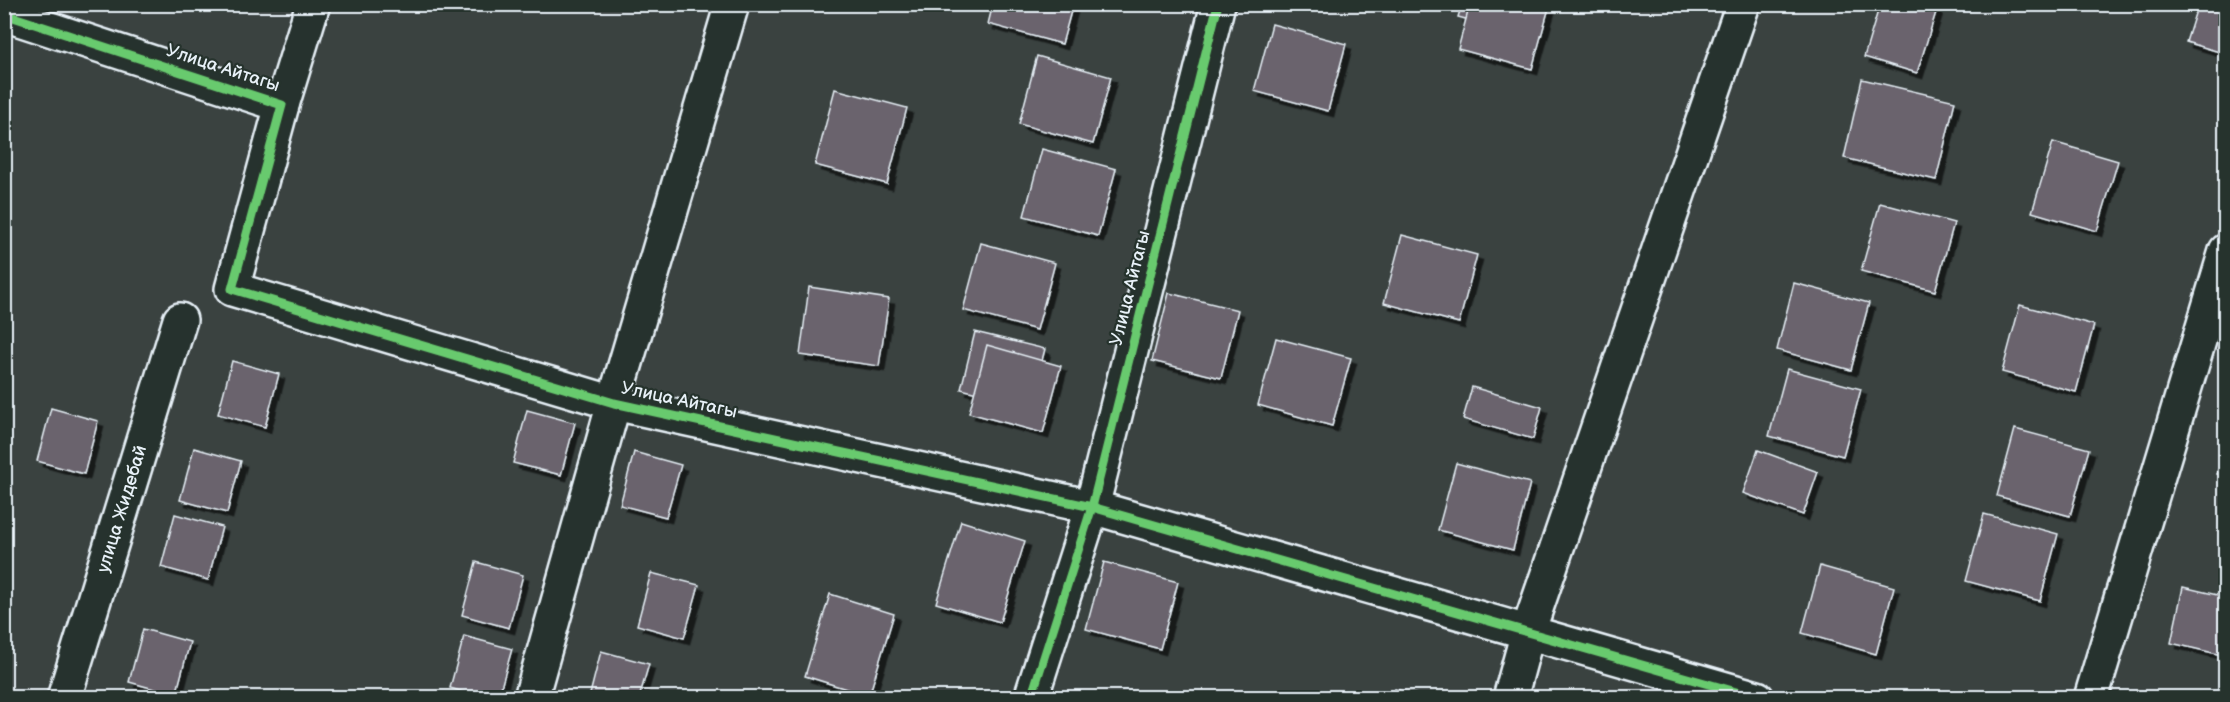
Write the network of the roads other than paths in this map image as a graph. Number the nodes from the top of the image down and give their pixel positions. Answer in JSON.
{"nodes":[{"id":1,"x":314,"y":4,"type":"edge"},
{"id":2,"x":732,"y":4,"type":"edge"},
{"id":3,"x":1218,"y":4,"type":"edge"},
{"id":4,"x":1743,"y":4,"type":"edge"},
{"id":5,"x":4,"y":14,"type":"edge"},
{"id":6,"x":282,"y":105,"type":"junction"},
{"id":7,"x":2226,"y":251,"type":"edge"},
{"id":8,"x":180,"y":320,"type":"dead end"},
{"id":9,"x":614,"y":403,"type":"junction"},
{"id":10,"x":1092,"y":507,"type":"junction"},
{"id":11,"x":1528,"y":632,"type":"junction"},
{"id":12,"x":64,"y":698,"type":"edge"},
{"id":13,"x":531,"y":698,"type":"edge"},
{"id":14,"x":1031,"y":698,"type":"edge"},
{"id":15,"x":1510,"y":698,"type":"edge"},
{"id":16,"x":1757,"y":698,"type":"edge"},
{"id":17,"x":2091,"y":698,"type":"edge"}],
"edges":[{"from":1,"to":6,"type":"street"},
{"from":2,"to":9,"type":"street","name":"Улица Айтагы"},
{"from":3,"to":10,"type":"street","name":"Улица Айтагы"},
{"from":4,"to":11,"type":"street"},
{"from":5,"to":6,"type":"street","name":"Улица Айтагы"},
{"from":6,"to":9,"type":"street","name":"Улица Айтагы"},
{"from":7,"to":17,"type":"street"},
{"from":8,"to":12,"type":"street","name":"улица Жидебай"},
{"from":9,"to":10,"type":"street","name":"Улица Айтагы"},
{"from":9,"to":13,"type":"street","name":"Улица Айтагы"},
{"from":10,"to":11,"type":"street"},
{"from":10,"to":14,"type":"street"},
{"from":11,"to":15,"type":"street"},
{"from":11,"to":16,"type":"street"}]}
